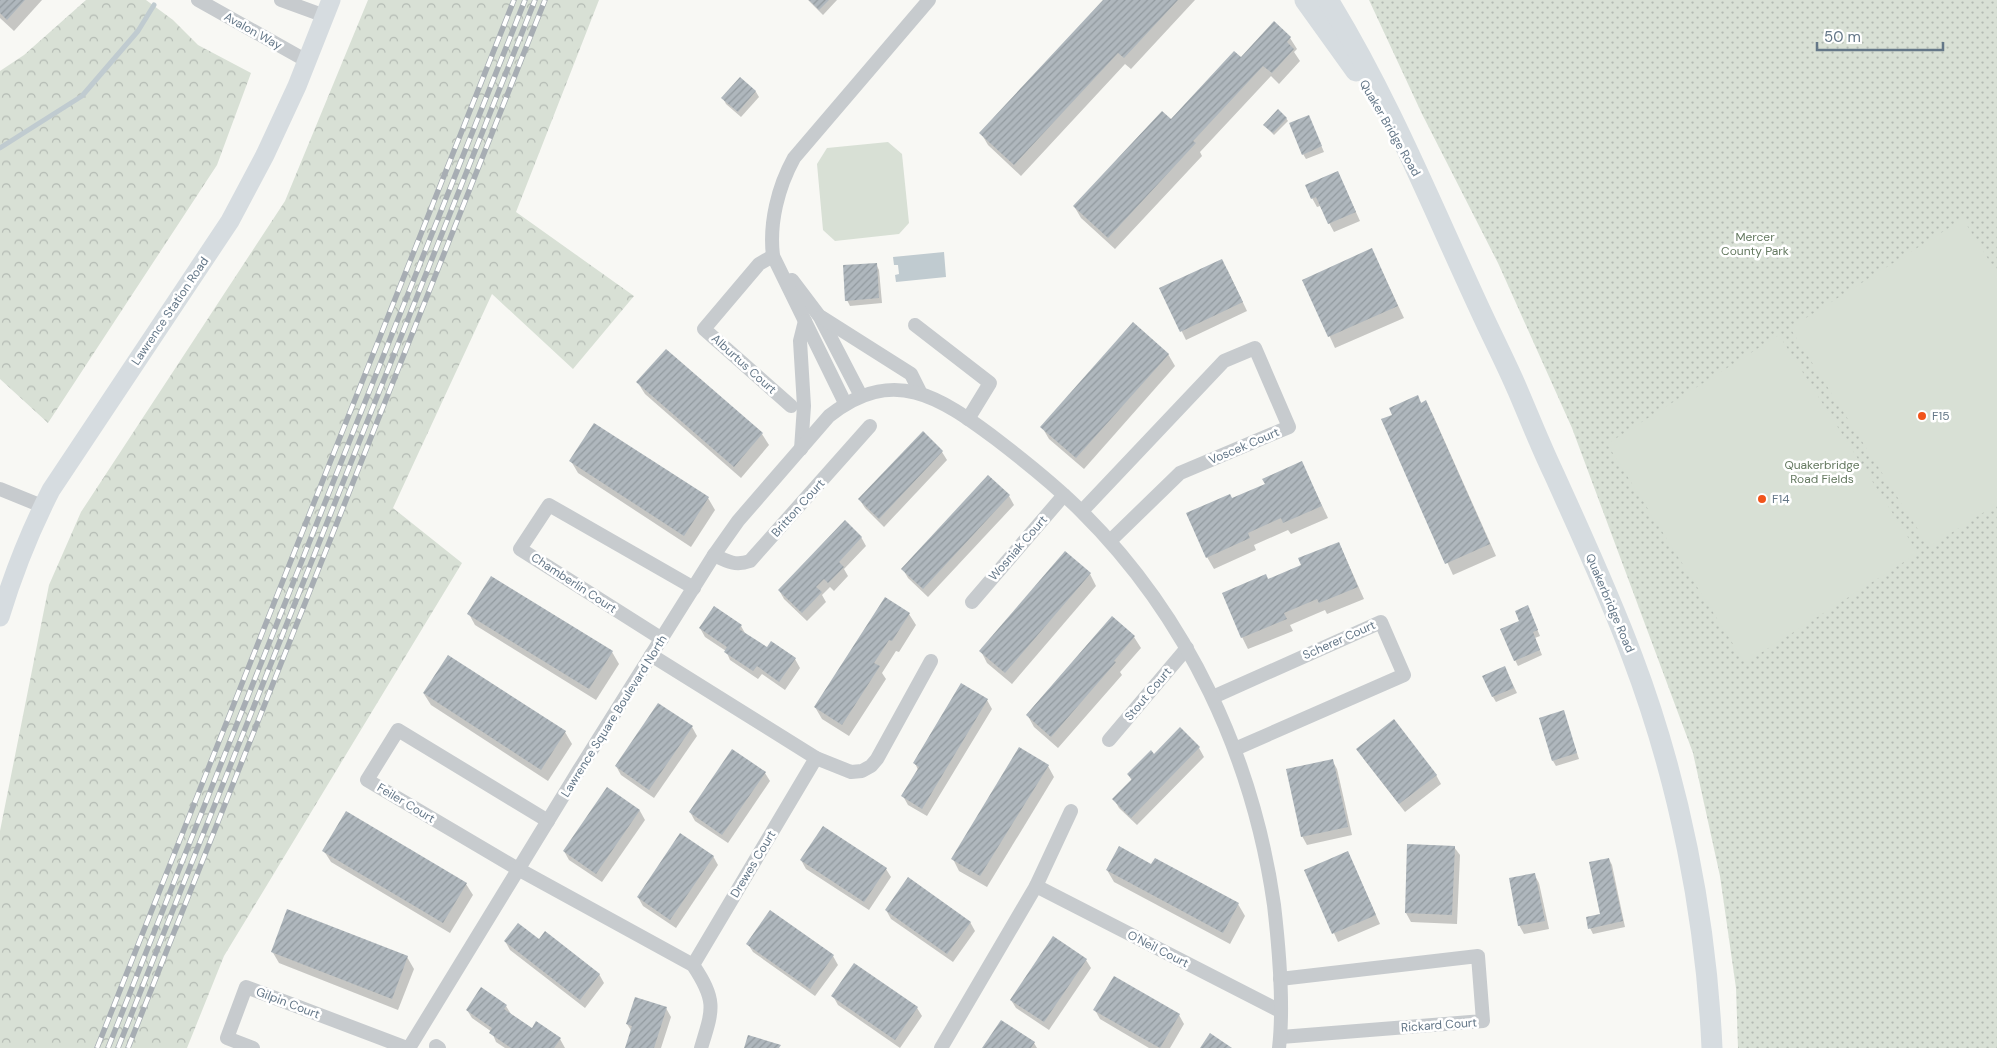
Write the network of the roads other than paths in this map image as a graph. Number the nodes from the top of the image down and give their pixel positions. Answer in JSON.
{"nodes":[{"id":1,"x":198,"y":0,"type":"edge"},
{"id":2,"x":281,"y":0,"type":"edge"},
{"id":3,"x":929,"y":0,"type":"edge"},
{"id":4,"x":1304,"y":0,"type":"edge"},
{"id":5,"x":1328,"y":0,"type":"edge"},
{"id":6,"x":328,"y":8,"type":"edge"},
{"id":7,"x":307,"y":61,"type":"junction"},
{"id":8,"x":1423,"y":185,"type":"junction"},
{"id":9,"x":773,"y":256,"type":"junction"},
{"id":10,"x":819,"y":315,"type":"junction"},
{"id":11,"x":805,"y":321,"type":"junction"},
{"id":12,"x":915,"y":324,"type":"dead end"},
{"id":13,"x":920,"y":392,"type":"junction"},
{"id":14,"x":861,"y":396,"type":"junction"},
{"id":15,"x":845,"y":403,"type":"junction"},
{"id":16,"x":791,"y":406,"type":"dead end"},
{"id":17,"x":968,"y":419,"type":"junction"},
{"id":18,"x":870,"y":426,"type":"dead end"},
{"id":19,"x":800,"y":449,"type":"junction"},
{"id":20,"x":0,"y":488,"type":"edge"},
{"id":21,"x":1064,"y":495,"type":"junction"},
{"id":22,"x":42,"y":506,"type":"junction"},
{"id":23,"x":1082,"y":511,"type":"junction"},
{"id":24,"x":1110,"y":541,"type":"junction"},
{"id":25,"x":714,"y":555,"type":"junction"},
{"id":26,"x":694,"y":588,"type":"junction"},
{"id":27,"x":972,"y":602,"type":"dead end"},
{"id":28,"x":0,"y":617,"type":"edge"},
{"id":29,"x":662,"y":639,"type":"junction"},
{"id":30,"x":1187,"y":648,"type":"junction"},
{"id":31,"x":652,"y":655,"type":"junction"},
{"id":32,"x":931,"y":660,"type":"dead end"},
{"id":33,"x":1213,"y":697,"type":"junction"},
{"id":34,"x":1109,"y":740,"type":"dead end"},
{"id":35,"x":1235,"y":750,"type":"junction"},
{"id":36,"x":816,"y":758,"type":"junction"},
{"id":37,"x":1071,"y":812,"type":"dead end"},
{"id":38,"x":548,"y":821,"type":"junction"},
{"id":39,"x":518,"y":869,"type":"junction"},
{"id":40,"x":1036,"y":886,"type":"junction"},
{"id":41,"x":693,"y":965,"type":"junction"},
{"id":42,"x":1280,"y":979,"type":"junction"},
{"id":43,"x":1280,"y":1012,"type":"junction"},
{"id":44,"x":1280,"y":1042,"type":"edge"},
{"id":45,"x":253,"y":1048,"type":"edge"},
{"id":46,"x":408,"y":1048,"type":"edge"},
{"id":47,"x":701,"y":1048,"type":"edge"},
{"id":48,"x":941,"y":1048,"type":"edge"},
{"id":49,"x":1712,"y":1048,"type":"edge"}],
"edges":[{"from":1,"to":7,"type":"street","name":"Avalon Way"},
{"from":2,"to":6,"type":"street"},
{"from":3,"to":9,"type":"street"},
{"from":4,"to":8,"type":"main road","name":"Quaker Bridge Road"},
{"from":5,"to":8,"type":"main road","name":"Quaker Bridge Road"},
{"from":6,"to":7,"type":"main road","name":"Lawrence Station Road"},
{"from":7,"to":22,"type":"main road","name":"Lawrence Station Road"},
{"from":8,"to":49,"type":"main road","name":"Quakerbridge Road"},
{"from":9,"to":10,"type":"street"},
{"from":9,"to":11,"type":"street"},
{"from":9,"to":16,"type":"street","name":"Alburtus Court"},
{"from":10,"to":13,"type":"street"},
{"from":10,"to":14,"type":"street"},
{"from":11,"to":15,"type":"street"},
{"from":11,"to":19,"type":"street"},
{"from":12,"to":17,"type":"street"},
{"from":13,"to":14,"type":"street","name":"Lawrence Square Boulevard North"},
{"from":13,"to":17,"type":"street","name":"Lawrence Square Boulevard North"},
{"from":14,"to":15,"type":"street","name":"Lawrence Square Boulevard North"},
{"from":15,"to":19,"type":"street","name":"Lawrence Square Boulevard North"},
{"from":17,"to":21,"type":"street","name":"Lawrence Square Boulevard North"},
{"from":18,"to":25,"type":"street","name":"Britton Court"},
{"from":19,"to":25,"type":"street","name":"Lawrence Square Boulevard North"},
{"from":20,"to":22,"type":"street"},
{"from":21,"to":23,"type":"street","name":"Lawrence Square Boulevard North"},
{"from":21,"to":27,"type":"street","name":"Wosniak Court"},
{"from":22,"to":28,"type":"main road","name":"Lawrence Station Road"},
{"from":23,"to":24,"type":"street","name":"Lawrence Square Boulevard North"},
{"from":23,"to":24,"type":"street","name":"Voscek Court"},
{"from":24,"to":30,"type":"street","name":"Lawrence Square Boulevard North"},
{"from":25,"to":26,"type":"street","name":"Lawrence Square Boulevard North"},
{"from":26,"to":29,"type":"street","name":"Lawrence Square Boulevard North"},
{"from":26,"to":29,"type":"street","name":"Chamberlin Court"},
{"from":29,"to":31,"type":"street","name":"Lawrence Square Boulevard North"},
{"from":30,"to":33,"type":"street","name":"Lawrence Square Boulevard North"},
{"from":30,"to":34,"type":"street","name":"Stout Court"},
{"from":31,"to":36,"type":"street"},
{"from":31,"to":38,"type":"street","name":"Lawrence Square Boulevard North"},
{"from":32,"to":36,"type":"street"},
{"from":33,"to":35,"type":"street","name":"Lawrence Square Boulevard North"},
{"from":33,"to":35,"type":"street","name":"Scherer Court"},
{"from":35,"to":42,"type":"street","name":"Lawrence Square Boulevard North"},
{"from":36,"to":41,"type":"street","name":"Drewes Court"},
{"from":37,"to":40,"type":"street"},
{"from":38,"to":39,"type":"street","name":"Lawrence Square Boulevard North"},
{"from":38,"to":39,"type":"street","name":"Feiler Court"},
{"from":39,"to":41,"type":"street"},
{"from":39,"to":46,"type":"street","name":"Lawrence Square Boulevard North"},
{"from":40,"to":43,"type":"street","name":"O'Neil Court"},
{"from":40,"to":48,"type":"street"},
{"from":41,"to":47,"type":"street"},
{"from":42,"to":43,"type":"street","name":"Lawrence Square Boulevard North"},
{"from":42,"to":44,"type":"street","name":"Rickard Court"},
{"from":43,"to":44,"type":"street","name":"Lawrence Square Boulevard North"},
{"from":45,"to":46,"type":"street","name":"Gilpin Court"}]}
